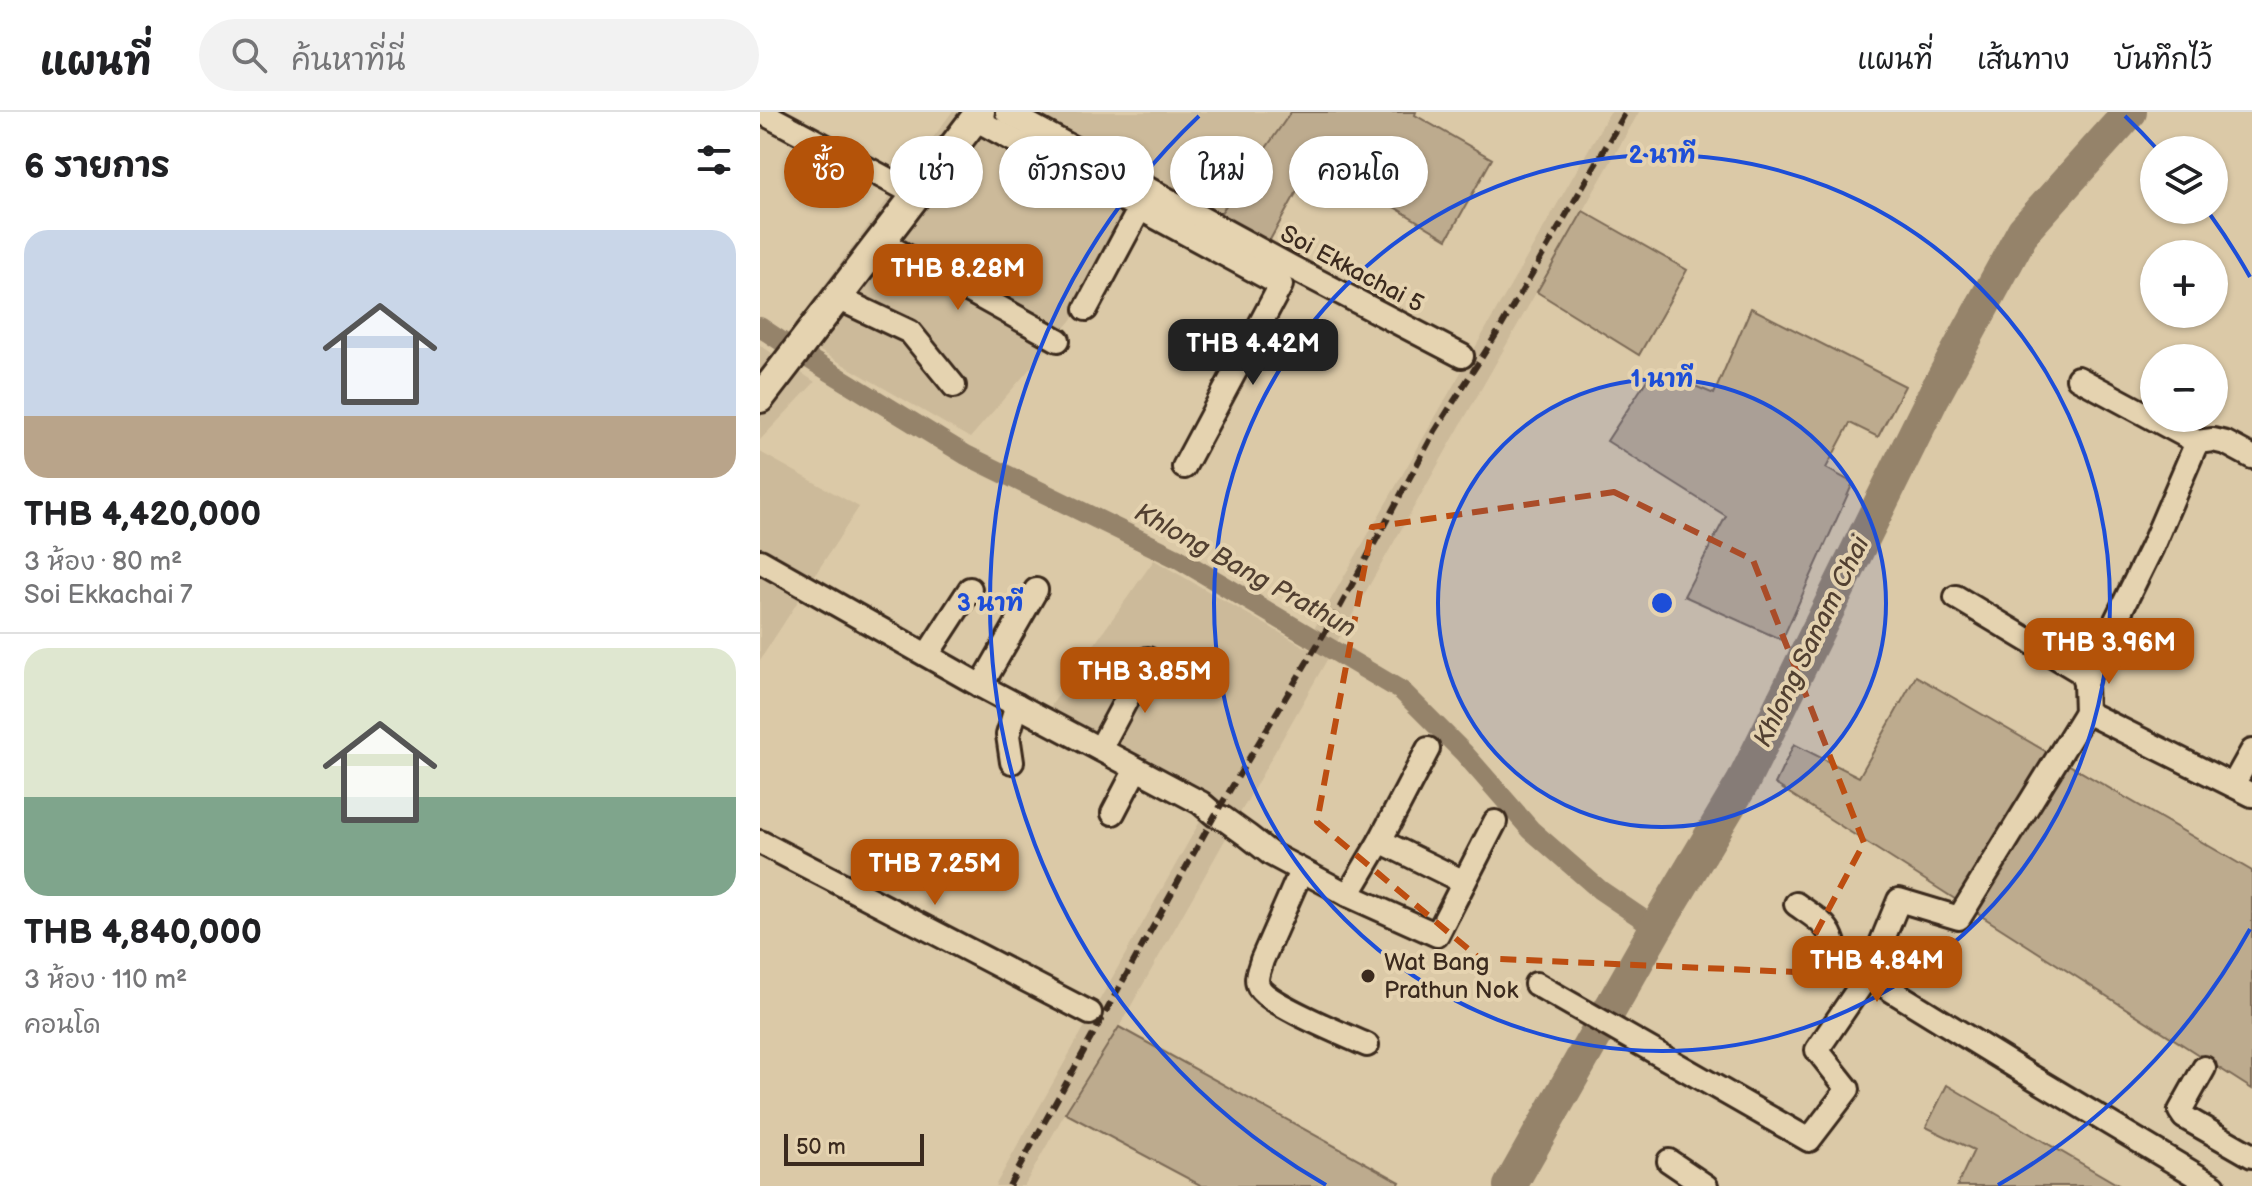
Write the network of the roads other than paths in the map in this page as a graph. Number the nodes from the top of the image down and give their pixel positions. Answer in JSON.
{"nodes":[{"id":1,"x":761,"y":112,"type":"edge"},
{"id":2,"x":1007,"y":112,"type":"edge"},
{"id":3,"x":978,"y":116,"type":"edge"},
{"id":4,"x":963,"y":136,"type":"edge"},
{"id":5,"x":1013,"y":136,"type":"edge"},
{"id":6,"x":890,"y":181,"type":"edge"},
{"id":7,"x":907,"y":208,"type":"edge"},
{"id":8,"x":1140,"y":208,"type":"joint"},
{"id":9,"x":881,"y":242,"type":"junction"},
{"id":10,"x":838,"y":298,"type":"junction"},
{"id":11,"x":1086,"y":309,"type":"dead end"},
{"id":12,"x":1058,"y":340,"type":"dead end"},
{"id":13,"x":1462,"y":356,"type":"dead end"},
{"id":14,"x":2078,"y":378,"type":"dead end"},
{"id":15,"x":954,"y":386,"type":"dead end"},
{"id":16,"x":767,"y":388,"type":"edge"},
{"id":17,"x":2197,"y":442,"type":"junction"},
{"id":18,"x":2252,"y":457,"type":"edge"},
{"id":19,"x":1184,"y":467,"type":"dead end"},
{"id":20,"x":760,"y":561,"type":"edge"},
{"id":21,"x":970,"y":589,"type":"dead end"},
{"id":22,"x":1036,"y":590,"type":"dead end"},
{"id":23,"x":1956,"y":597,"type":"dead end"},
{"id":24,"x":927,"y":655,"type":"junction"},
{"id":25,"x":1148,"y":659,"type":"dead end"},
{"id":26,"x":2085,"y":683,"type":"junction"},
{"id":27,"x":981,"y":686,"type":"junction"},
{"id":28,"x":1017,"y":705,"type":"junction"},
{"id":29,"x":2086,"y":712,"type":"junction"},
{"id":30,"x":1100,"y":749,"type":"junction"},
{"id":31,"x":1428,"y":749,"type":"dead end"},
{"id":32,"x":2252,"y":751,"type":"edge"},
{"id":33,"x":1012,"y":762,"type":"dead end"},
{"id":34,"x":1136,"y":769,"type":"junction"},
{"id":35,"x":2242,"y":790,"type":"edge"},
{"id":36,"x":1113,"y":813,"type":"dead end"},
{"id":37,"x":1495,"y":822,"type":"dead end"},
{"id":38,"x":1380,"y":841,"type":"junction"},
{"id":39,"x":760,"y":842,"type":"edge"},
{"id":40,"x":1301,"y":871,"type":"junction"},
{"id":41,"x":1464,"y":882,"type":"junction"},
{"id":42,"x":1348,"y":895,"type":"junction"},
{"id":43,"x":1796,"y":904,"type":"dead end"},
{"id":44,"x":1868,"y":975,"type":"junction"},
{"id":45,"x":1536,"y":984,"type":"dead end"},
{"id":46,"x":1090,"y":1013,"type":"dead end"},
{"id":47,"x":1367,"y":1045,"type":"dead end"},
{"id":48,"x":2204,"y":1068,"type":"dead end"},
{"id":49,"x":2252,"y":1156,"type":"edge"},
{"id":50,"x":1669,"y":1161,"type":"dead end"},
{"id":51,"x":1706,"y":1186,"type":"edge"},
{"id":52,"x":2214,"y":1186,"type":"edge"}],
"edges":[{"from":1,"to":6,"type":"street"},
{"from":2,"to":13,"type":"street","name":"Soi Ekkachai 5"},
{"from":3,"to":4,"type":"main road"},
{"from":3,"to":5,"type":"street"},
{"from":7,"to":9,"type":"main road"},
{"from":8,"to":11,"type":"street"},
{"from":8,"to":19,"type":"street"},
{"from":9,"to":10,"type":"main road"},
{"from":9,"to":12,"type":"street"},
{"from":10,"to":15,"type":"street"},
{"from":10,"to":16,"type":"main road"},
{"from":14,"to":17,"type":"street"},
{"from":17,"to":18,"type":"street"},
{"from":17,"to":26,"type":"street"},
{"from":20,"to":24,"type":"street"},
{"from":21,"to":24,"type":"street"},
{"from":22,"to":27,"type":"street"},
{"from":23,"to":26,"type":"street"},
{"from":24,"to":27,"type":"street"},
{"from":25,"to":30,"type":"street"},
{"from":26,"to":29,"type":"street"},
{"from":27,"to":28,"type":"street"},
{"from":28,"to":30,"type":"street"},
{"from":28,"to":33,"type":"street"},
{"from":29,"to":35,"type":"street"},
{"from":29,"to":44,"type":"street"},
{"from":30,"to":34,"type":"street"},
{"from":31,"to":38,"type":"street"},
{"from":32,"to":35,"type":"street"},
{"from":34,"to":36,"type":"street"},
{"from":34,"to":40,"type":"street"},
{"from":37,"to":41,"type":"street"},
{"from":38,"to":41,"type":"street"},
{"from":38,"to":42,"type":"street"},
{"from":39,"to":46,"type":"street"},
{"from":40,"to":42,"type":"street"},
{"from":40,"to":47,"type":"street"},
{"from":41,"to":42,"type":"street"},
{"from":43,"to":44,"type":"street"},
{"from":44,"to":45,"type":"street"},
{"from":44,"to":52,"type":"street"},
{"from":48,"to":49,"type":"street"},
{"from":50,"to":51,"type":"street"}]}
